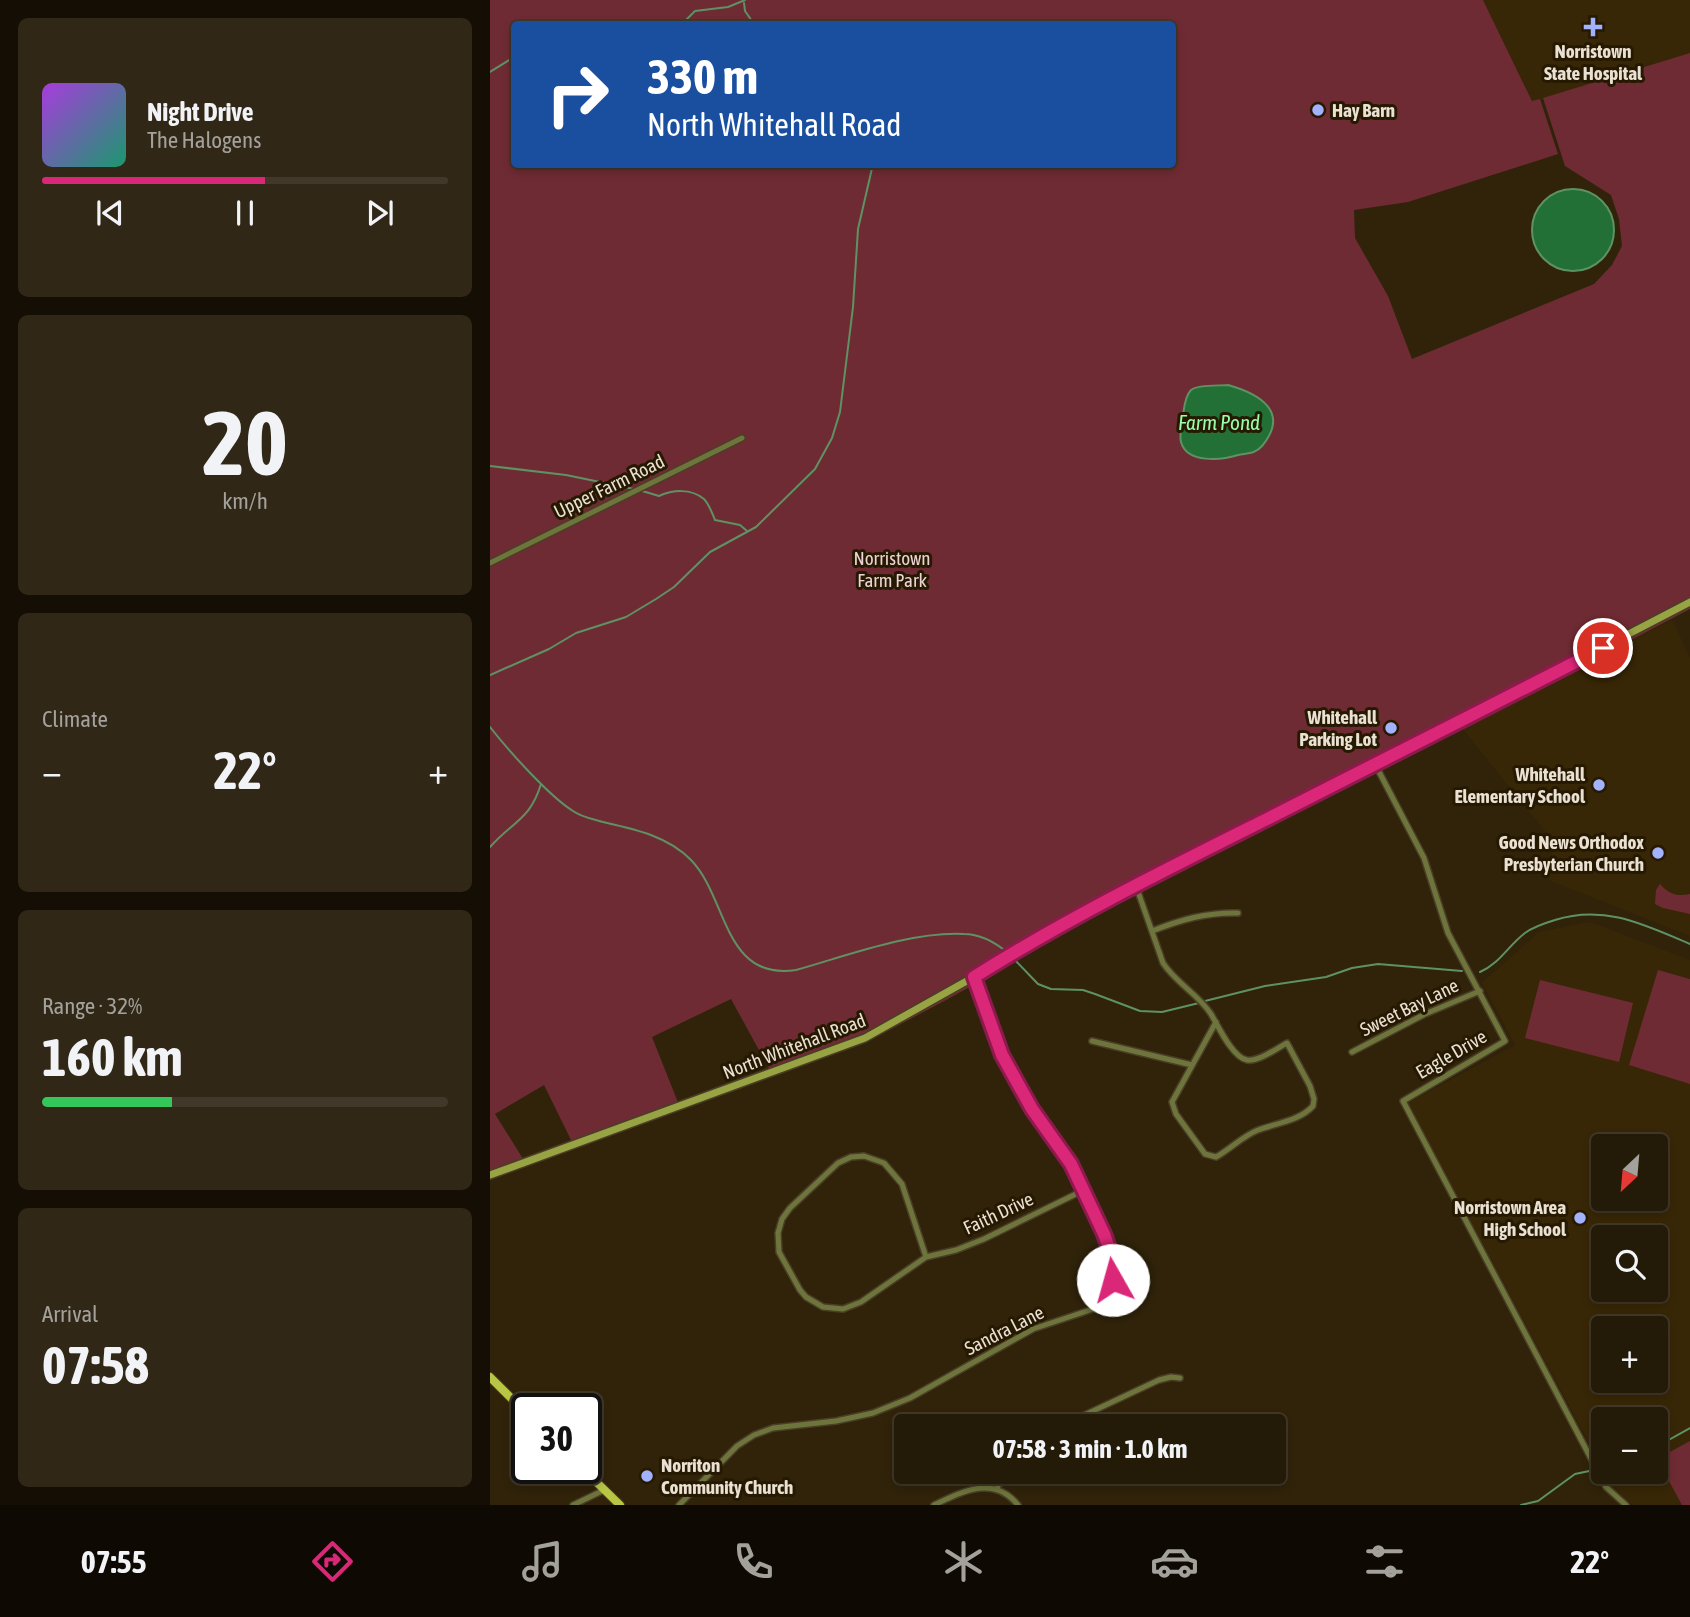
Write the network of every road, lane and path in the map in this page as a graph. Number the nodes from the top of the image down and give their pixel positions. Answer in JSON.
{"nodes":[{"id":1,"x":743,"y":438,"type":"dead end"},
{"id":2,"x":490,"y":563,"type":"edge"},
{"id":3,"x":1690,"y":602,"type":"edge"},
{"id":4,"x":1374,"y":764,"type":"junction"},
{"id":5,"x":1136,"y":886,"type":"junction"},
{"id":6,"x":1238,"y":914,"type":"dead end"},
{"id":7,"x":1152,"y":931,"type":"junction"},
{"id":8,"x":974,"y":977,"type":"junction"},
{"id":9,"x":1480,"y":991,"type":"junction"},
{"id":10,"x":1216,"y":1022,"type":"junction"},
{"id":11,"x":1092,"y":1041,"type":"dead end"},
{"id":12,"x":1352,"y":1052,"type":"dead end"},
{"id":13,"x":1192,"y":1065,"type":"junction"},
{"id":14,"x":490,"y":1175,"type":"edge"},
{"id":15,"x":1082,"y":1191,"type":"junction"},
{"id":16,"x":926,"y":1257,"type":"junction"},
{"id":17,"x":490,"y":1377,"type":"edge"},
{"id":18,"x":1180,"y":1378,"type":"dead end"},
{"id":19,"x":511,"y":1398,"type":"edge"},
{"id":20,"x":1087,"y":1414,"type":"edge"},
{"id":21,"x":598,"y":1484,"type":"edge"},
{"id":22,"x":999,"y":1484,"type":"edge"},
{"id":23,"x":997,"y":1488,"type":"junction"},
{"id":24,"x":604,"y":1490,"type":"junction"},
{"id":25,"x":573,"y":1505,"type":"edge"},
{"id":26,"x":620,"y":1505,"type":"edge"},
{"id":27,"x":679,"y":1505,"type":"edge"},
{"id":28,"x":934,"y":1505,"type":"edge"},
{"id":29,"x":1018,"y":1505,"type":"edge"},
{"id":30,"x":1626,"y":1505,"type":"edge"}],
"edges":[{"from":1,"to":2,"type":"street","name":"Upper Farm Road"},
{"from":3,"to":4,"type":"main road","name":"North Whitehall Road"},
{"from":4,"to":5,"type":"main road","name":"North Whitehall Road"},
{"from":4,"to":9,"type":"street","name":"Eagle Drive"},
{"from":5,"to":7,"type":"street"},
{"from":5,"to":8,"type":"main road","name":"North Whitehall Road"},
{"from":6,"to":7,"type":"street"},
{"from":7,"to":10,"type":"street"},
{"from":8,"to":14,"type":"main road","name":"North Whitehall Road"},
{"from":8,"to":15,"type":"street","name":"Sandra Lane"},
{"from":9,"to":12,"type":"street","name":"Sweet Bay Lane"},
{"from":9,"to":30,"type":"street","name":"Eagle Drive"},
{"from":10,"to":13,"type":"street"},
{"from":10,"to":13,"type":"street"},
{"from":11,"to":13,"type":"street"},
{"from":15,"to":16,"type":"street","name":"Faith Drive"},
{"from":15,"to":27,"type":"street","name":"Sandra Lane"},
{"from":16,"to":16,"type":"street","name":"Faith Drive"},
{"from":17,"to":19,"type":"main road"},
{"from":18,"to":20,"type":"street"},
{"from":21,"to":24,"type":"main road"},
{"from":22,"to":23,"type":"street"},
{"from":23,"to":28,"type":"street"},
{"from":23,"to":29,"type":"street"},
{"from":24,"to":25,"type":"street"},
{"from":24,"to":26,"type":"main road"}]}
